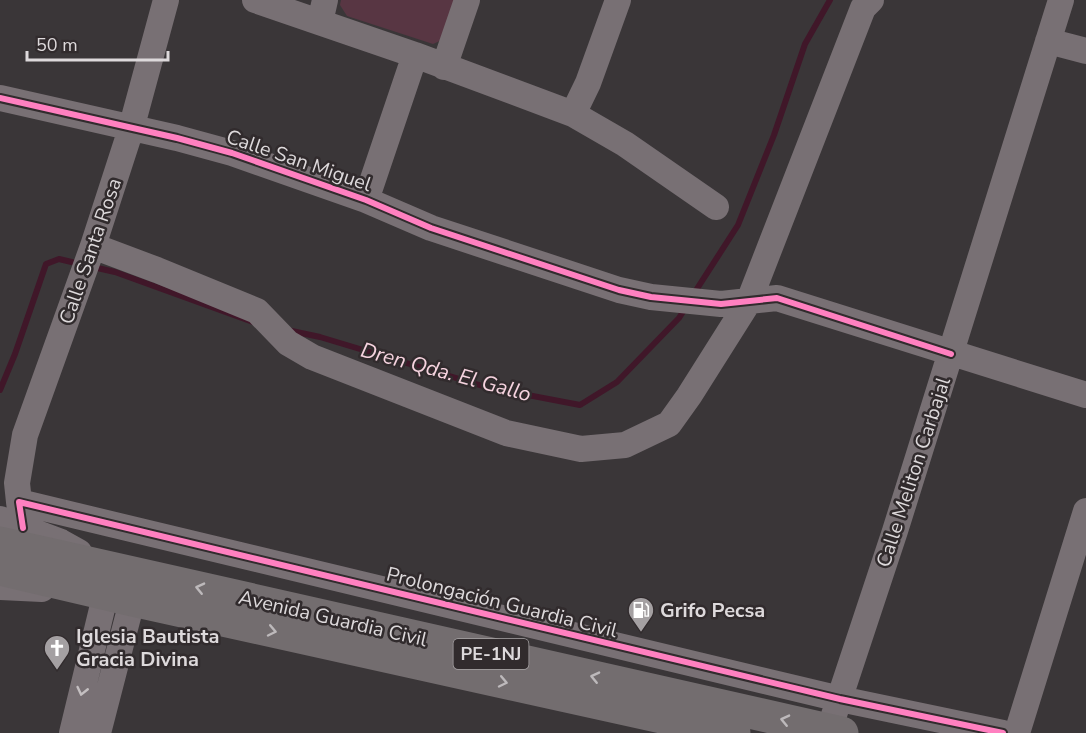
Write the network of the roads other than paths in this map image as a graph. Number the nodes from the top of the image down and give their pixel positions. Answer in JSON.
{"nodes":[{"id":1,"x":166,"y":0,"type":"edge"},
{"id":2,"x":255,"y":0,"type":"edge"},
{"id":3,"x":467,"y":0,"type":"edge"},
{"id":4,"x":618,"y":0,"type":"edge"},
{"id":5,"x":871,"y":0,"type":"edge"},
{"id":6,"x":1061,"y":0,"type":"edge"},
{"id":7,"x":322,"y":11,"type":"edge"},
{"id":8,"x":1048,"y":41,"type":"junction"},
{"id":9,"x":1086,"y":51,"type":"edge"},
{"id":10,"x":415,"y":55,"type":"junction"},
{"id":11,"x":444,"y":67,"type":"junction"},
{"id":12,"x":0,"y":98,"type":"edge"},
{"id":13,"x":573,"y":114,"type":"junction"},
{"id":14,"x":131,"y":129,"type":"junction"},
{"id":15,"x":366,"y":200,"type":"junction"},
{"id":16,"x":716,"y":207,"type":"dead end"},
{"id":17,"x":93,"y":246,"type":"junction"},
{"id":18,"x":749,"y":301,"type":"junction"},
{"id":19,"x":951,"y":354,"type":"junction"},
{"id":20,"x":1086,"y":395,"type":"edge"},
{"id":21,"x":12,"y":488,"type":"edge"},
{"id":22,"x":1086,"y":511,"type":"edge"},
{"id":23,"x":8,"y":530,"type":"edge"},
{"id":24,"x":0,"y":569,"type":"edge"},
{"id":25,"x":114,"y":582,"type":"junction"},
{"id":26,"x":0,"y":587,"type":"edge"},
{"id":27,"x":493,"y":617,"type":"junction"},
{"id":28,"x":502,"y":656,"type":"junction"},
{"id":29,"x":688,"y":663,"type":"junction"},
{"id":30,"x":840,"y":699,"type":"junction"},
{"id":31,"x":698,"y":720,"type":"edge"},
{"id":32,"x":836,"y":732,"type":"edge"},
{"id":33,"x":72,"y":733,"type":"edge"},
{"id":34,"x":98,"y":733,"type":"edge"},
{"id":35,"x":734,"y":733,"type":"edge"},
{"id":36,"x":1003,"y":733,"type":"edge"},
{"id":37,"x":1017,"y":733,"type":"edge"}],
"edges":[{"from":1,"to":14,"type":"street","name":"Calle Santa Rosa"},
{"from":2,"to":7,"type":"street"},
{"from":3,"to":11,"type":"street"},
{"from":4,"to":13,"type":"street"},
{"from":5,"to":18,"type":"street"},
{"from":6,"to":8,"type":"street","name":"Calle Meliton Carbajal"},
{"from":7,"to":10,"type":"street"},
{"from":8,"to":9,"type":"street"},
{"from":8,"to":19,"type":"street","name":"Calle Meliton Carbajal"},
{"from":10,"to":11,"type":"street"},
{"from":10,"to":15,"type":"street"},
{"from":11,"to":13,"type":"street"},
{"from":12,"to":14,"type":"street","name":"Calle San Miguel"},
{"from":13,"to":16,"type":"street"},
{"from":14,"to":15,"type":"street","name":"Calle San Miguel"},
{"from":14,"to":17,"type":"street","name":"Calle Santa Rosa"},
{"from":15,"to":18,"type":"street","name":"Calle San Miguel"},
{"from":17,"to":18,"type":"street"},
{"from":17,"to":21,"type":"street","name":"Calle Santa Rosa"},
{"from":18,"to":19,"type":"street","name":"Calle San Miguel"},
{"from":19,"to":20,"type":"street","name":"Calle San Miguel"},
{"from":19,"to":30,"type":"street","name":"Calle Meliton Carbajal"},
{"from":21,"to":23,"type":"street"},
{"from":21,"to":27,"type":"street","name":"Prolongación Guardia Civil"},
{"from":22,"to":37,"type":"street"},
{"from":23,"to":25,"type":"highway","name":"Avenida Guardia Civil","number":"PE-1NJ"},
{"from":24,"to":25,"type":"highway","name":"Avenida Guardia Civil","number":"PE-1NJ"},
{"from":25,"to":26,"type":"street"},
{"from":28,"to":25,"type":"highway","name":"Avenida Guardia Civil","number":"PE-1NJ","one_way":true},
{"from":25,"to":31,"type":"highway","name":"Avenida Guardia Civil","number":"PE-1NJ","one_way":true},
{"from":25,"to":33,"type":"street","one_way":true},
{"from":25,"to":34,"type":"street"},
{"from":27,"to":28,"type":"street"},
{"from":27,"to":29,"type":"street","name":"Prolongación Guardia Civil"},
{"from":31,"to":28,"type":"highway","name":"Avenida Guardia Civil","number":"PE-1NJ","one_way":true},
{"from":29,"to":30,"type":"street","name":"Prolongación Guardia Civil"},
{"from":29,"to":31,"type":"street"},
{"from":30,"to":32,"type":"street","name":"Calle Meliton Carbajal"},
{"from":30,"to":36,"type":"street","name":"Prolongación Guardia Civil"},
{"from":32,"to":31,"type":"highway","name":"Avenida Guardia Civil","number":"PE-1NJ","one_way":true},
{"from":31,"to":35,"type":"highway","name":"Avenida Guardia Civil","number":"PE-1NJ"}]}
